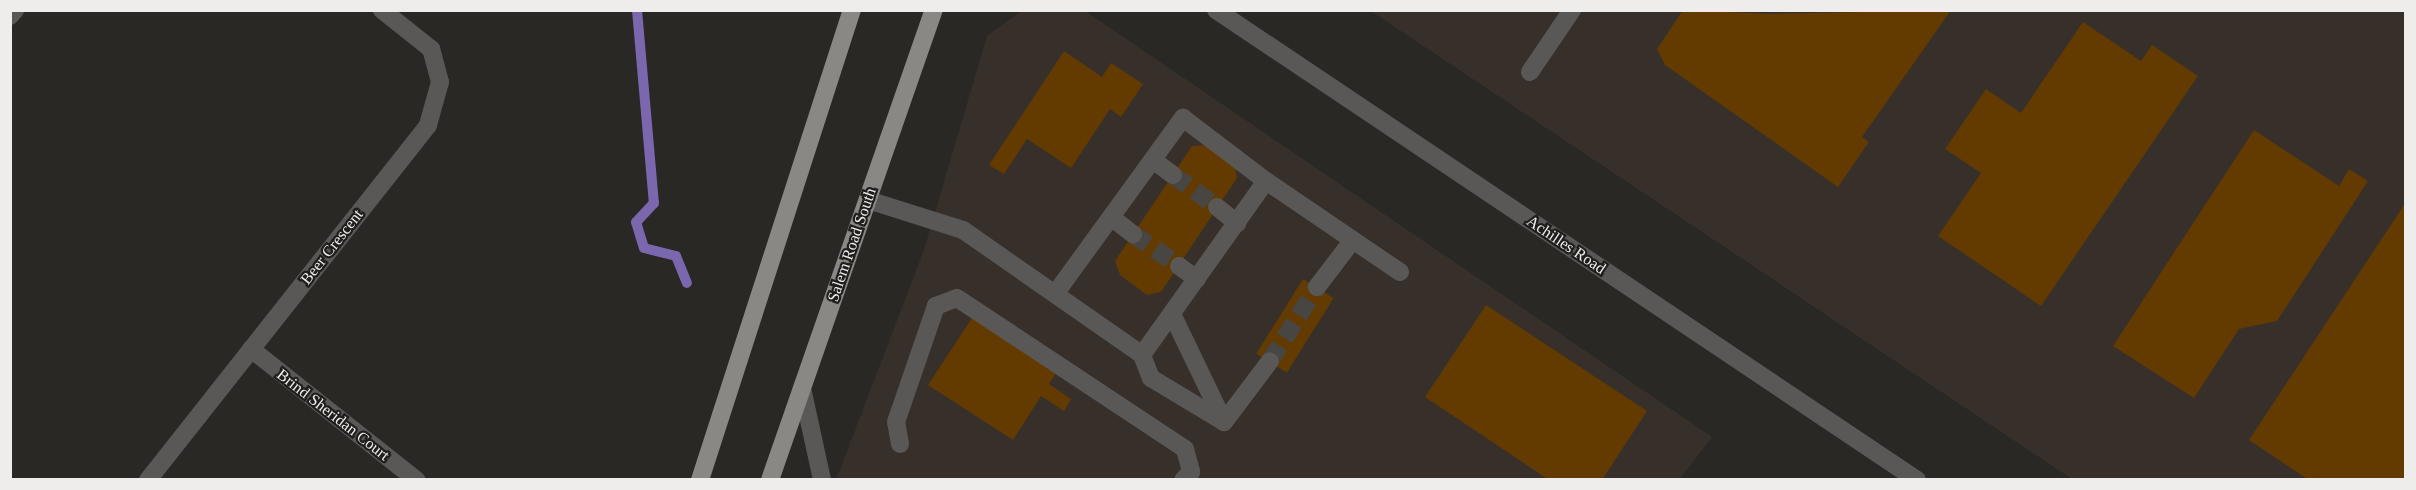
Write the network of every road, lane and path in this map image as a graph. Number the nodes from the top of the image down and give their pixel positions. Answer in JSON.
{"nodes":[{"id":1,"x":15,"y":10,"type":"edge"},
{"id":2,"x":382,"y":10,"type":"edge"},
{"id":3,"x":852,"y":10,"type":"edge"},
{"id":4,"x":1216,"y":10,"type":"edge"},
{"id":5,"x":1572,"y":10,"type":"edge"},
{"id":6,"x":935,"y":12,"type":"edge"},
{"id":7,"x":10,"y":16,"type":"edge"},
{"id":8,"x":1530,"y":72,"type":"dead end"},
{"id":9,"x":1153,"y":160,"type":"junction"},
{"id":10,"x":1173,"y":175,"type":"tunnel mouth"},
{"id":11,"x":1266,"y":181,"type":"junction"},
{"id":12,"x":868,"y":200,"type":"junction"},
{"id":13,"x":1217,"y":207,"type":"tunnel mouth"},
{"id":14,"x":1111,"y":217,"type":"junction"},
{"id":15,"x":1237,"y":223,"type":"junction"},
{"id":16,"x":1133,"y":234,"type":"tunnel mouth"},
{"id":17,"x":1352,"y":241,"type":"junction"},
{"id":18,"x":1179,"y":266,"type":"tunnel mouth"},
{"id":19,"x":1400,"y":272,"type":"dead end"},
{"id":20,"x":1197,"y":279,"type":"junction"},
{"id":21,"x":1317,"y":287,"type":"tunnel mouth"},
{"id":22,"x":1055,"y":294,"type":"junction"},
{"id":23,"x":1172,"y":314,"type":"junction"},
{"id":24,"x":251,"y":349,"type":"junction"},
{"id":25,"x":1142,"y":356,"type":"junction"},
{"id":26,"x":1270,"y":361,"type":"tunnel mouth"},
{"id":27,"x":802,"y":388,"type":"junction"},
{"id":28,"x":1224,"y":422,"type":"junction"},
{"id":29,"x":900,"y":444,"type":"dead end"},
{"id":30,"x":148,"y":480,"type":"edge"},
{"id":31,"x":416,"y":480,"type":"edge"},
{"id":32,"x":700,"y":480,"type":"edge"},
{"id":33,"x":770,"y":480,"type":"edge"},
{"id":34,"x":822,"y":480,"type":"edge"},
{"id":35,"x":1183,"y":480,"type":"edge"},
{"id":36,"x":1917,"y":480,"type":"edge"}],
"edges":[{"from":1,"to":7,"type":"street"},
{"from":2,"to":24,"type":"street","name":"Beer Crescent"},
{"from":3,"to":32,"type":"main road"},
{"from":4,"to":36,"type":"street","name":"Achilles Road"},
{"from":5,"to":8,"type":"street"},
{"from":6,"to":12,"type":"main road","name":"Salem Road South"},
{"from":9,"to":10,"type":"street"},
{"from":9,"to":11,"type":"street"},
{"from":9,"to":14,"type":"street"},
{"from":11,"to":15,"type":"street"},
{"from":11,"to":17,"type":"street"},
{"from":12,"to":22,"type":"street"},
{"from":12,"to":27,"type":"main road","name":"Salem Road South"},
{"from":13,"to":15,"type":"street"},
{"from":14,"to":16,"type":"street"},
{"from":14,"to":22,"type":"street"},
{"from":15,"to":20,"type":"street"},
{"from":17,"to":19,"type":"street"},
{"from":17,"to":21,"type":"street"},
{"from":18,"to":20,"type":"street"},
{"from":20,"to":23,"type":"street"},
{"from":22,"to":25,"type":"street"},
{"from":23,"to":25,"type":"street"},
{"from":23,"to":28,"type":"street"},
{"from":24,"to":30,"type":"street","name":"Beer Crescent"},
{"from":24,"to":31,"type":"street","name":"Brind Sheridan Court"},
{"from":25,"to":28,"type":"street"},
{"from":26,"to":28,"type":"street"},
{"from":27,"to":33,"type":"main road","name":"Salem Road South"},
{"from":27,"to":34,"type":"street"},
{"from":29,"to":35,"type":"street"}]}
